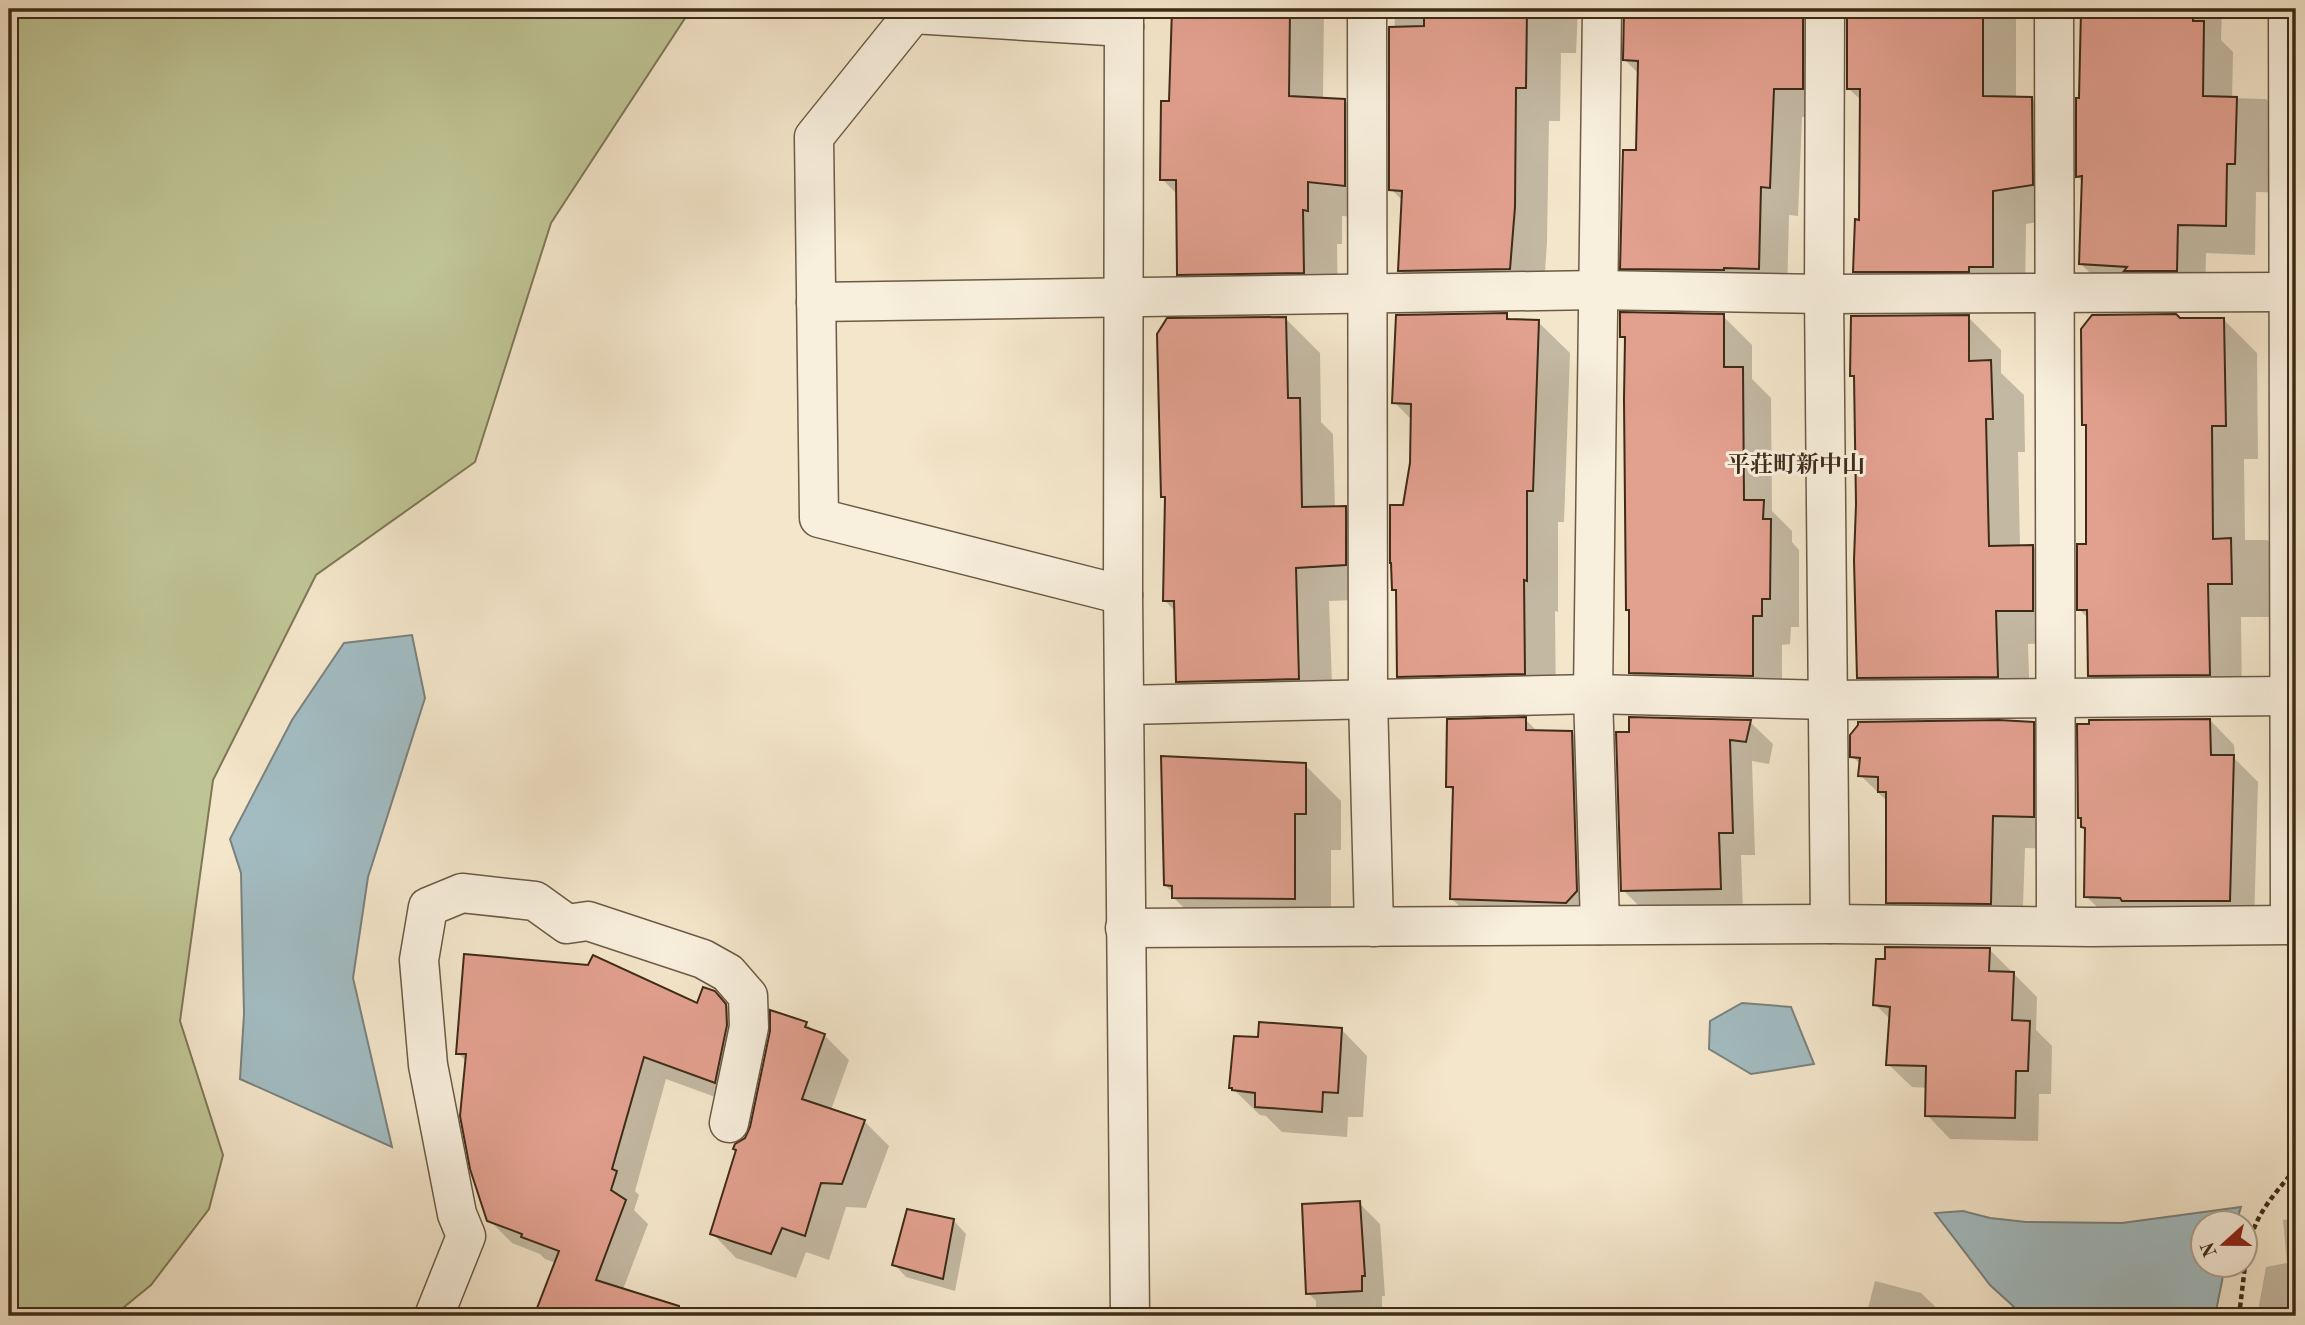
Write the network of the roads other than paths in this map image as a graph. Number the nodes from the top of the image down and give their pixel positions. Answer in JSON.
{"nodes":[{"id":1,"x":1367,"y":9,"type":"edge"},
{"id":2,"x":1602,"y":9,"type":"edge"},
{"id":3,"x":1825,"y":9,"type":"edge"},
{"id":4,"x":2054,"y":9,"type":"edge"},
{"id":5,"x":2288,"y":9,"type":"edge"},
{"id":6,"x":913,"y":11,"type":"edge"},
{"id":7,"x":1124,"y":18,"type":"edge"},
{"id":8,"x":1598,"y":290,"type":"junction"},
{"id":9,"x":2292,"y":292,"type":"edge"},
{"id":10,"x":2056,"y":293,"type":"junction"},
{"id":11,"x":1824,"y":294,"type":"junction"},
{"id":12,"x":1368,"y":295,"type":"junction"},
{"id":13,"x":1123,"y":297,"type":"junction"},
{"id":14,"x":817,"y":302,"type":"junction"},
{"id":15,"x":1123,"y":595,"type":"junction"},
{"id":16,"x":1593,"y":694,"type":"junction"},
{"id":17,"x":2289,"y":696,"type":"junction"},
{"id":18,"x":2056,"y":697,"type":"junction"},
{"id":19,"x":1368,"y":698,"type":"junction"},
{"id":20,"x":1828,"y":700,"type":"junction"},
{"id":21,"x":1125,"y":705,"type":"junction"},
{"id":22,"x":1830,"y":923,"type":"junction"},
{"id":23,"x":1600,"y":925,"type":"junction"},
{"id":24,"x":2293,"y":925,"type":"edge"},
{"id":25,"x":2056,"y":926,"type":"junction"},
{"id":26,"x":1374,"y":927,"type":"junction"},
{"id":27,"x":1125,"y":928,"type":"junction"},
{"id":28,"x":729,"y":1123,"type":"dead end"},
{"id":29,"x":434,"y":1316,"type":"edge"},
{"id":30,"x":1130,"y":1316,"type":"edge"}],
"edges":[{"from":1,"to":12,"type":"street"},
{"from":2,"to":8,"type":"street"},
{"from":3,"to":11,"type":"street"},
{"from":4,"to":10,"type":"street"},
{"from":5,"to":9,"type":"street"},
{"from":6,"to":7,"type":"street"},
{"from":6,"to":14,"type":"street"},
{"from":7,"to":13,"type":"street"},
{"from":8,"to":11,"type":"street"},
{"from":8,"to":12,"type":"street"},
{"from":8,"to":16,"type":"street"},
{"from":9,"to":10,"type":"street"},
{"from":9,"to":17,"type":"street"},
{"from":10,"to":11,"type":"street"},
{"from":10,"to":18,"type":"street"},
{"from":11,"to":20,"type":"street"},
{"from":12,"to":13,"type":"street"},
{"from":12,"to":19,"type":"street"},
{"from":13,"to":14,"type":"street"},
{"from":13,"to":15,"type":"street"},
{"from":14,"to":15,"type":"street"},
{"from":15,"to":21,"type":"street"},
{"from":16,"to":19,"type":"street"},
{"from":16,"to":20,"type":"street"},
{"from":16,"to":23,"type":"street"},
{"from":17,"to":18,"type":"street"},
{"from":17,"to":24,"type":"street"},
{"from":18,"to":20,"type":"street"},
{"from":18,"to":25,"type":"street"},
{"from":19,"to":21,"type":"street"},
{"from":19,"to":26,"type":"street"},
{"from":20,"to":22,"type":"street"},
{"from":21,"to":27,"type":"street"},
{"from":22,"to":23,"type":"street"},
{"from":22,"to":25,"type":"street"},
{"from":23,"to":26,"type":"street"},
{"from":24,"to":25,"type":"street"},
{"from":26,"to":27,"type":"street"},
{"from":27,"to":30,"type":"street"},
{"from":28,"to":29,"type":"street"}]}
